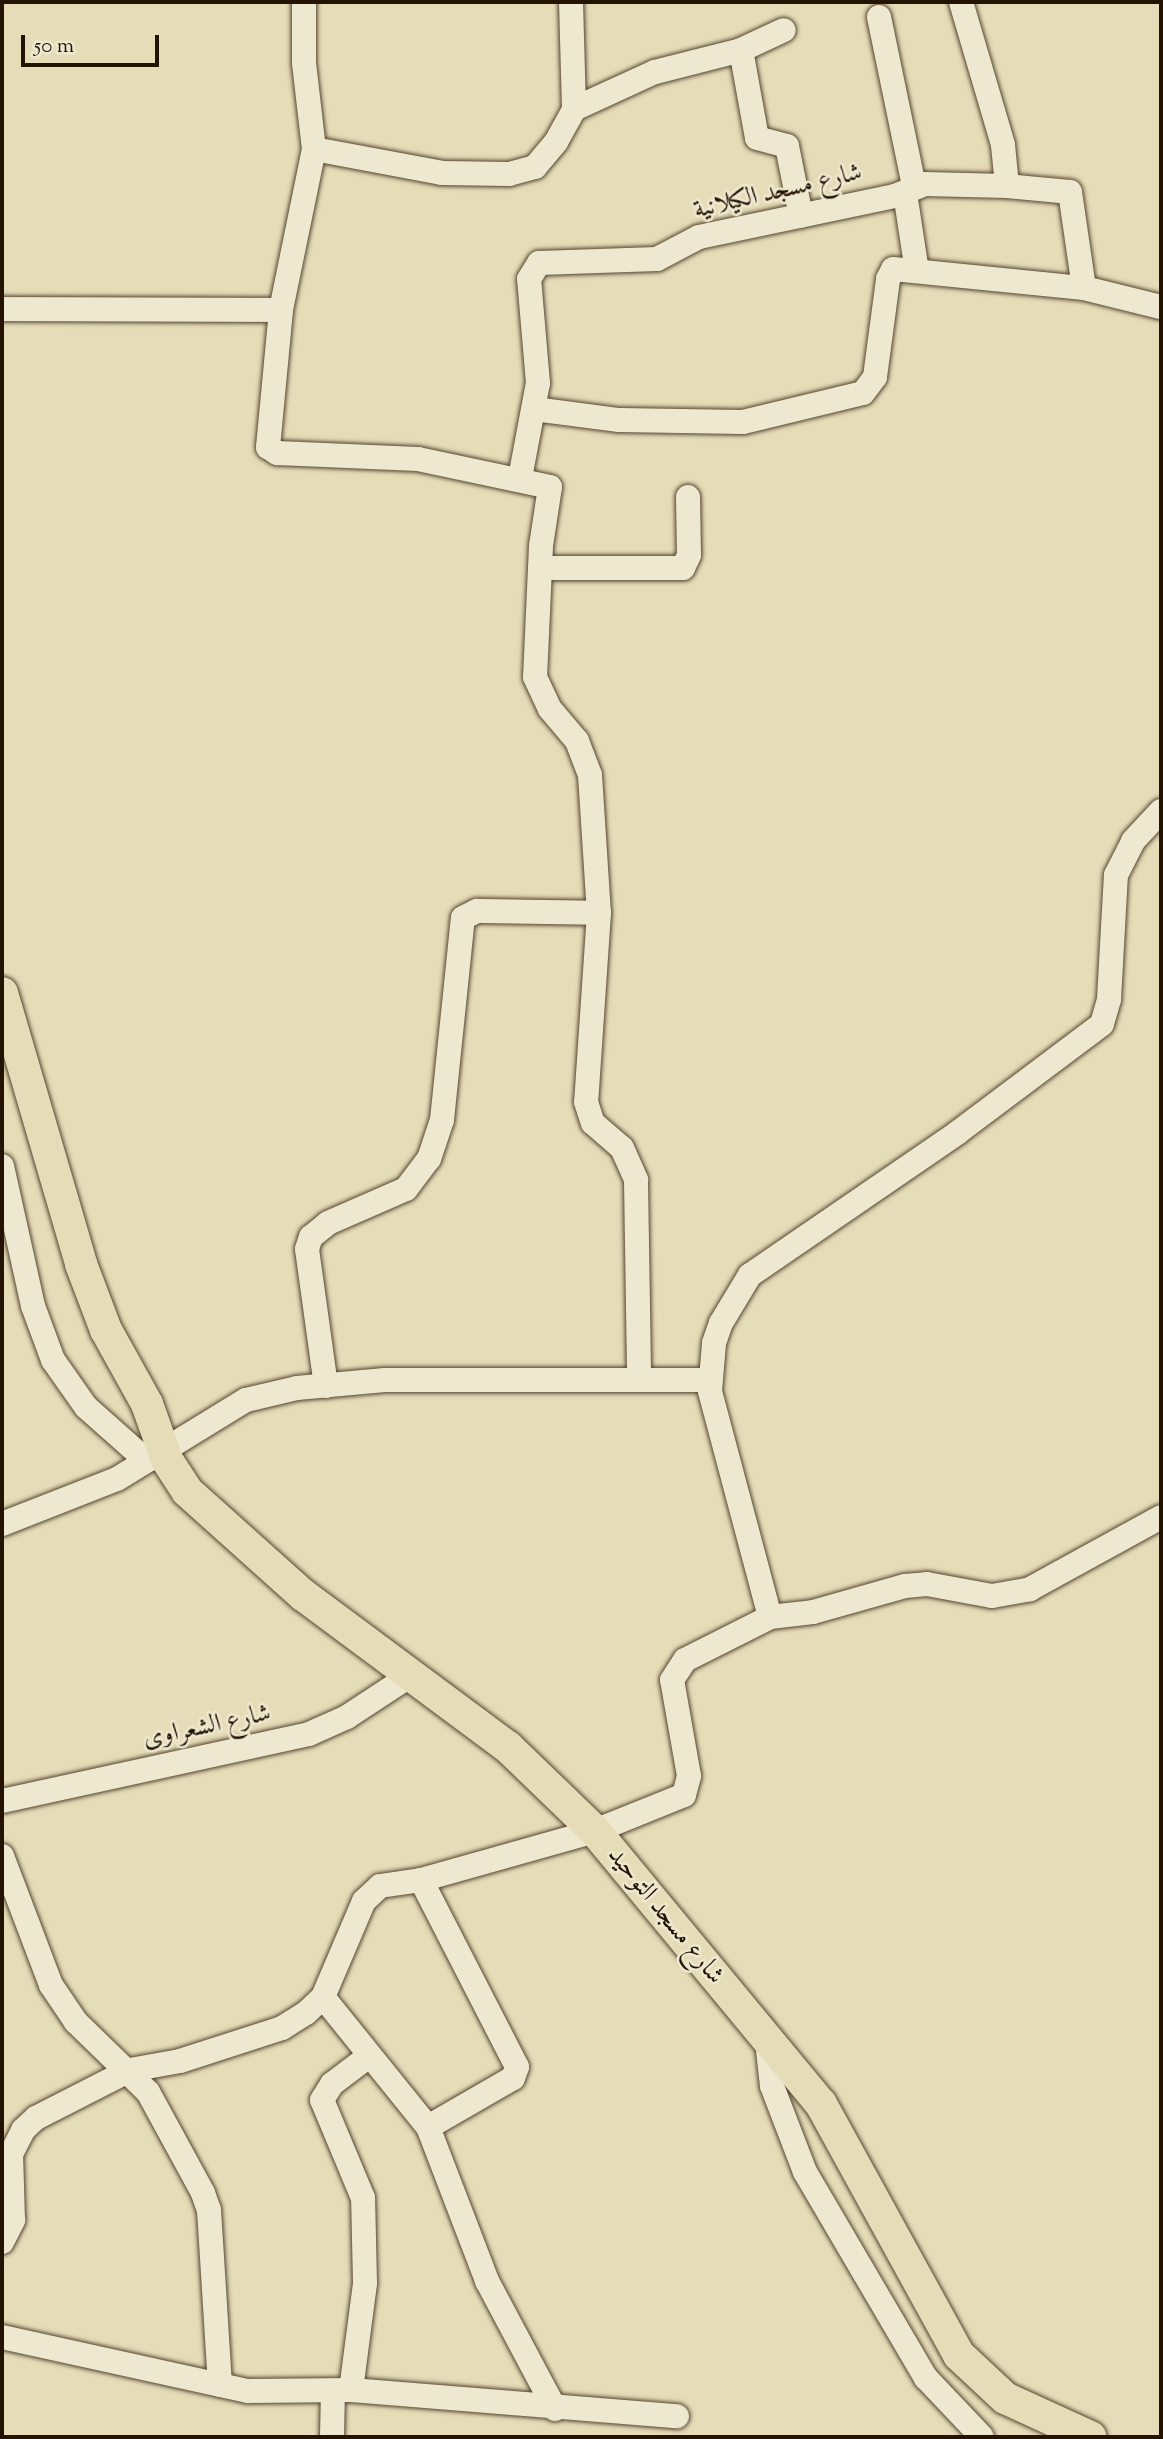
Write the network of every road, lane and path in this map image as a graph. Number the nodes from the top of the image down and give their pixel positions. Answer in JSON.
{"nodes":[{"id":1,"x":304,"y":2,"type":"edge"},
{"id":2,"x":571,"y":2,"type":"edge"},
{"id":3,"x":961,"y":2,"type":"edge"},
{"id":4,"x":879,"y":17,"type":"dead end"},
{"id":5,"x":784,"y":30,"type":"dead end"},
{"id":6,"x":741,"y":50,"type":"junction"},
{"id":7,"x":574,"y":109,"type":"junction"},
{"id":8,"x":314,"y":149,"type":"junction"},
{"id":9,"x":1007,"y":186,"type":"junction"},
{"id":10,"x":909,"y":189,"type":"junction"},
{"id":11,"x":802,"y":216,"type":"junction"},
{"id":12,"x":917,"y":271,"type":"junction"},
{"id":13,"x":1084,"y":288,"type":"junction"},
{"id":14,"x":1161,"y":307,"type":"edge"},
{"id":15,"x":2,"y":309,"type":"edge"},
{"id":16,"x":281,"y":310,"type":"junction"},
{"id":17,"x":534,"y":409,"type":"junction"},
{"id":18,"x":520,"y":478,"type":"junction"},
{"id":19,"x":688,"y":497,"type":"dead end"},
{"id":20,"x":540,"y":568,"type":"junction"},
{"id":21,"x":1161,"y":811,"type":"edge"},
{"id":22,"x":599,"y":914,"type":"junction"},
{"id":23,"x":2,"y":993,"type":"edge"},
{"id":24,"x":2,"y":1166,"type":"edge"},
{"id":25,"x":639,"y":1378,"type":"junction"},
{"id":26,"x":710,"y":1380,"type":"junction"},
{"id":27,"x":326,"y":1385,"type":"junction"},
{"id":28,"x":155,"y":1456,"type":"junction"},
{"id":29,"x":1161,"y":1517,"type":"edge"},
{"id":30,"x":2,"y":1524,"type":"edge"},
{"id":31,"x":770,"y":1617,"type":"junction"},
{"id":32,"x":411,"y":1675,"type":"junction"},
{"id":33,"x":2,"y":1801,"type":"edge"},
{"id":34,"x":595,"y":1831,"type":"junction"},
{"id":35,"x":2,"y":1856,"type":"edge"},
{"id":36,"x":421,"y":1880,"type":"junction"},
{"id":37,"x":324,"y":1997,"type":"junction"},
{"id":38,"x":767,"y":2041,"type":"junction"},
{"id":39,"x":369,"y":2056,"type":"junction"},
{"id":40,"x":130,"y":2070,"type":"junction"},
{"id":41,"x":428,"y":2127,"type":"junction"},
{"id":42,"x":2,"y":2242,"type":"edge"},
{"id":43,"x":2,"y":2337,"type":"edge"},
{"id":44,"x":220,"y":2385,"type":"junction"},
{"id":45,"x":342,"y":2390,"type":"junction"},
{"id":46,"x":555,"y":2409,"type":"junction"},
{"id":47,"x":677,"y":2416,"type":"dead end"},
{"id":48,"x":332,"y":2437,"type":"edge"},
{"id":49,"x":982,"y":2437,"type":"edge"},
{"id":50,"x":1090,"y":2437,"type":"edge"}],
"edges":[{"from":1,"to":8,"type":"street"},
{"from":2,"to":7,"type":"street"},
{"from":3,"to":9,"type":"street"},
{"from":4,"to":10,"type":"street"},
{"from":5,"to":6,"type":"street"},
{"from":6,"to":7,"type":"street"},
{"from":6,"to":11,"type":"street"},
{"from":7,"to":8,"type":"street"},
{"from":8,"to":16,"type":"street"},
{"from":9,"to":10,"type":"street","name":"شارع مسجد الكيلانية"},
{"from":9,"to":13,"type":"street","name":"شارع مسجد الكيلانية"},
{"from":10,"to":11,"type":"street","name":"شارع مسجد الكيلانية"},
{"from":10,"to":12,"type":"street"},
{"from":11,"to":17,"type":"street","name":"شارع مسجد الكيلانية"},
{"from":12,"to":13,"type":"street"},
{"from":12,"to":17,"type":"street"},
{"from":13,"to":14,"type":"street"},
{"from":15,"to":16,"type":"street"},
{"from":16,"to":18,"type":"street"},
{"from":17,"to":18,"type":"street","name":"شارع مسجد الكيلانية"},
{"from":18,"to":20,"type":"street"},
{"from":19,"to":20,"type":"street"},
{"from":20,"to":22,"type":"street"},
{"from":21,"to":26,"type":"street"},
{"from":22,"to":25,"type":"street"},
{"from":22,"to":27,"type":"street"},
{"from":23,"to":28,"type":"main road","name":"شارع مسجد التوحيد"},
{"from":24,"to":28,"type":"street"},
{"from":25,"to":26,"type":"street"},
{"from":25,"to":27,"type":"street"},
{"from":26,"to":31,"type":"street"},
{"from":27,"to":28,"type":"street"},
{"from":28,"to":30,"type":"street"},
{"from":28,"to":32,"type":"main road","name":"شارع مسجد التوحيد"},
{"from":29,"to":31,"type":"street"},
{"from":31,"to":34,"type":"street"},
{"from":32,"to":33,"type":"street","name":"شارع الشعراوى"},
{"from":32,"to":34,"type":"main road","name":"شارع مسجد التوحيد"},
{"from":34,"to":36,"type":"street"},
{"from":34,"to":38,"type":"main road","name":"شارع مسجد التوحيد"},
{"from":35,"to":40,"type":"street"},
{"from":36,"to":37,"type":"street"},
{"from":36,"to":41,"type":"street"},
{"from":37,"to":39,"type":"street"},
{"from":37,"to":40,"type":"street"},
{"from":38,"to":49,"type":"street"},
{"from":38,"to":50,"type":"main road","name":"شارع مسجد التوحيد"},
{"from":39,"to":41,"type":"street"},
{"from":39,"to":45,"type":"street"},
{"from":40,"to":42,"type":"street"},
{"from":40,"to":44,"type":"street"},
{"from":41,"to":46,"type":"street"},
{"from":43,"to":44,"type":"street"},
{"from":44,"to":45,"type":"street"},
{"from":45,"to":46,"type":"street"},
{"from":45,"to":48,"type":"street"},
{"from":46,"to":47,"type":"street"}]}
